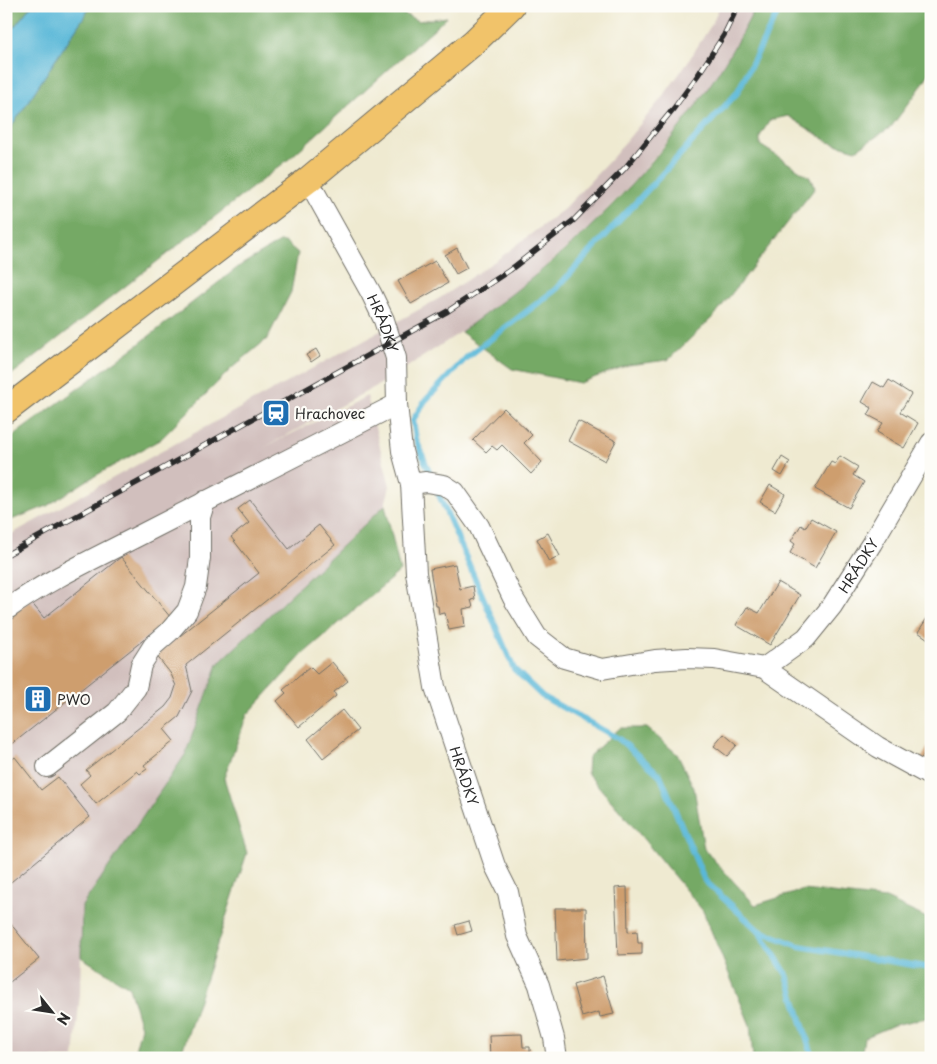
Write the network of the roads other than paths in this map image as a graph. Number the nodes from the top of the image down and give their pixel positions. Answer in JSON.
{"nodes":[{"id":1,"x":511,"y":6,"type":"edge"},
{"id":2,"x":308,"y":180,"type":"junction"},
{"id":3,"x":46,"y":380,"type":"junction"},
{"id":4,"x":397,"y":404,"type":"junction"},
{"id":5,"x":6,"y":410,"type":"edge"},
{"id":6,"x":6,"y":420,"type":"edge"},
{"id":7,"x":931,"y":443,"type":"edge"},
{"id":8,"x":427,"y":483,"type":"junction"},
{"id":9,"x":205,"y":501,"type":"junction"},
{"id":10,"x":6,"y":610,"type":"edge"},
{"id":11,"x":764,"y":668,"type":"junction"},
{"id":12,"x":47,"y":767,"type":"dead end"},
{"id":13,"x":931,"y":776,"type":"edge"},
{"id":14,"x":557,"y":1058,"type":"edge"}],
"edges":[{"from":1,"to":2,"type":"main road"},
{"from":2,"to":3,"type":"main road"},
{"from":2,"to":4,"type":"street","name":"HRÁDKY"},
{"from":3,"to":5,"type":"main road"},
{"from":3,"to":6,"type":"street"},
{"from":4,"to":8,"type":"street","name":"HRÁDKY"},
{"from":4,"to":9,"type":"street"},
{"from":7,"to":11,"type":"street","name":"HRÁDKY"},
{"from":8,"to":11,"type":"street"},
{"from":8,"to":14,"type":"street","name":"HRÁDKY"},
{"from":9,"to":10,"type":"street"},
{"from":9,"to":12,"type":"street"},
{"from":11,"to":13,"type":"street"}]}
